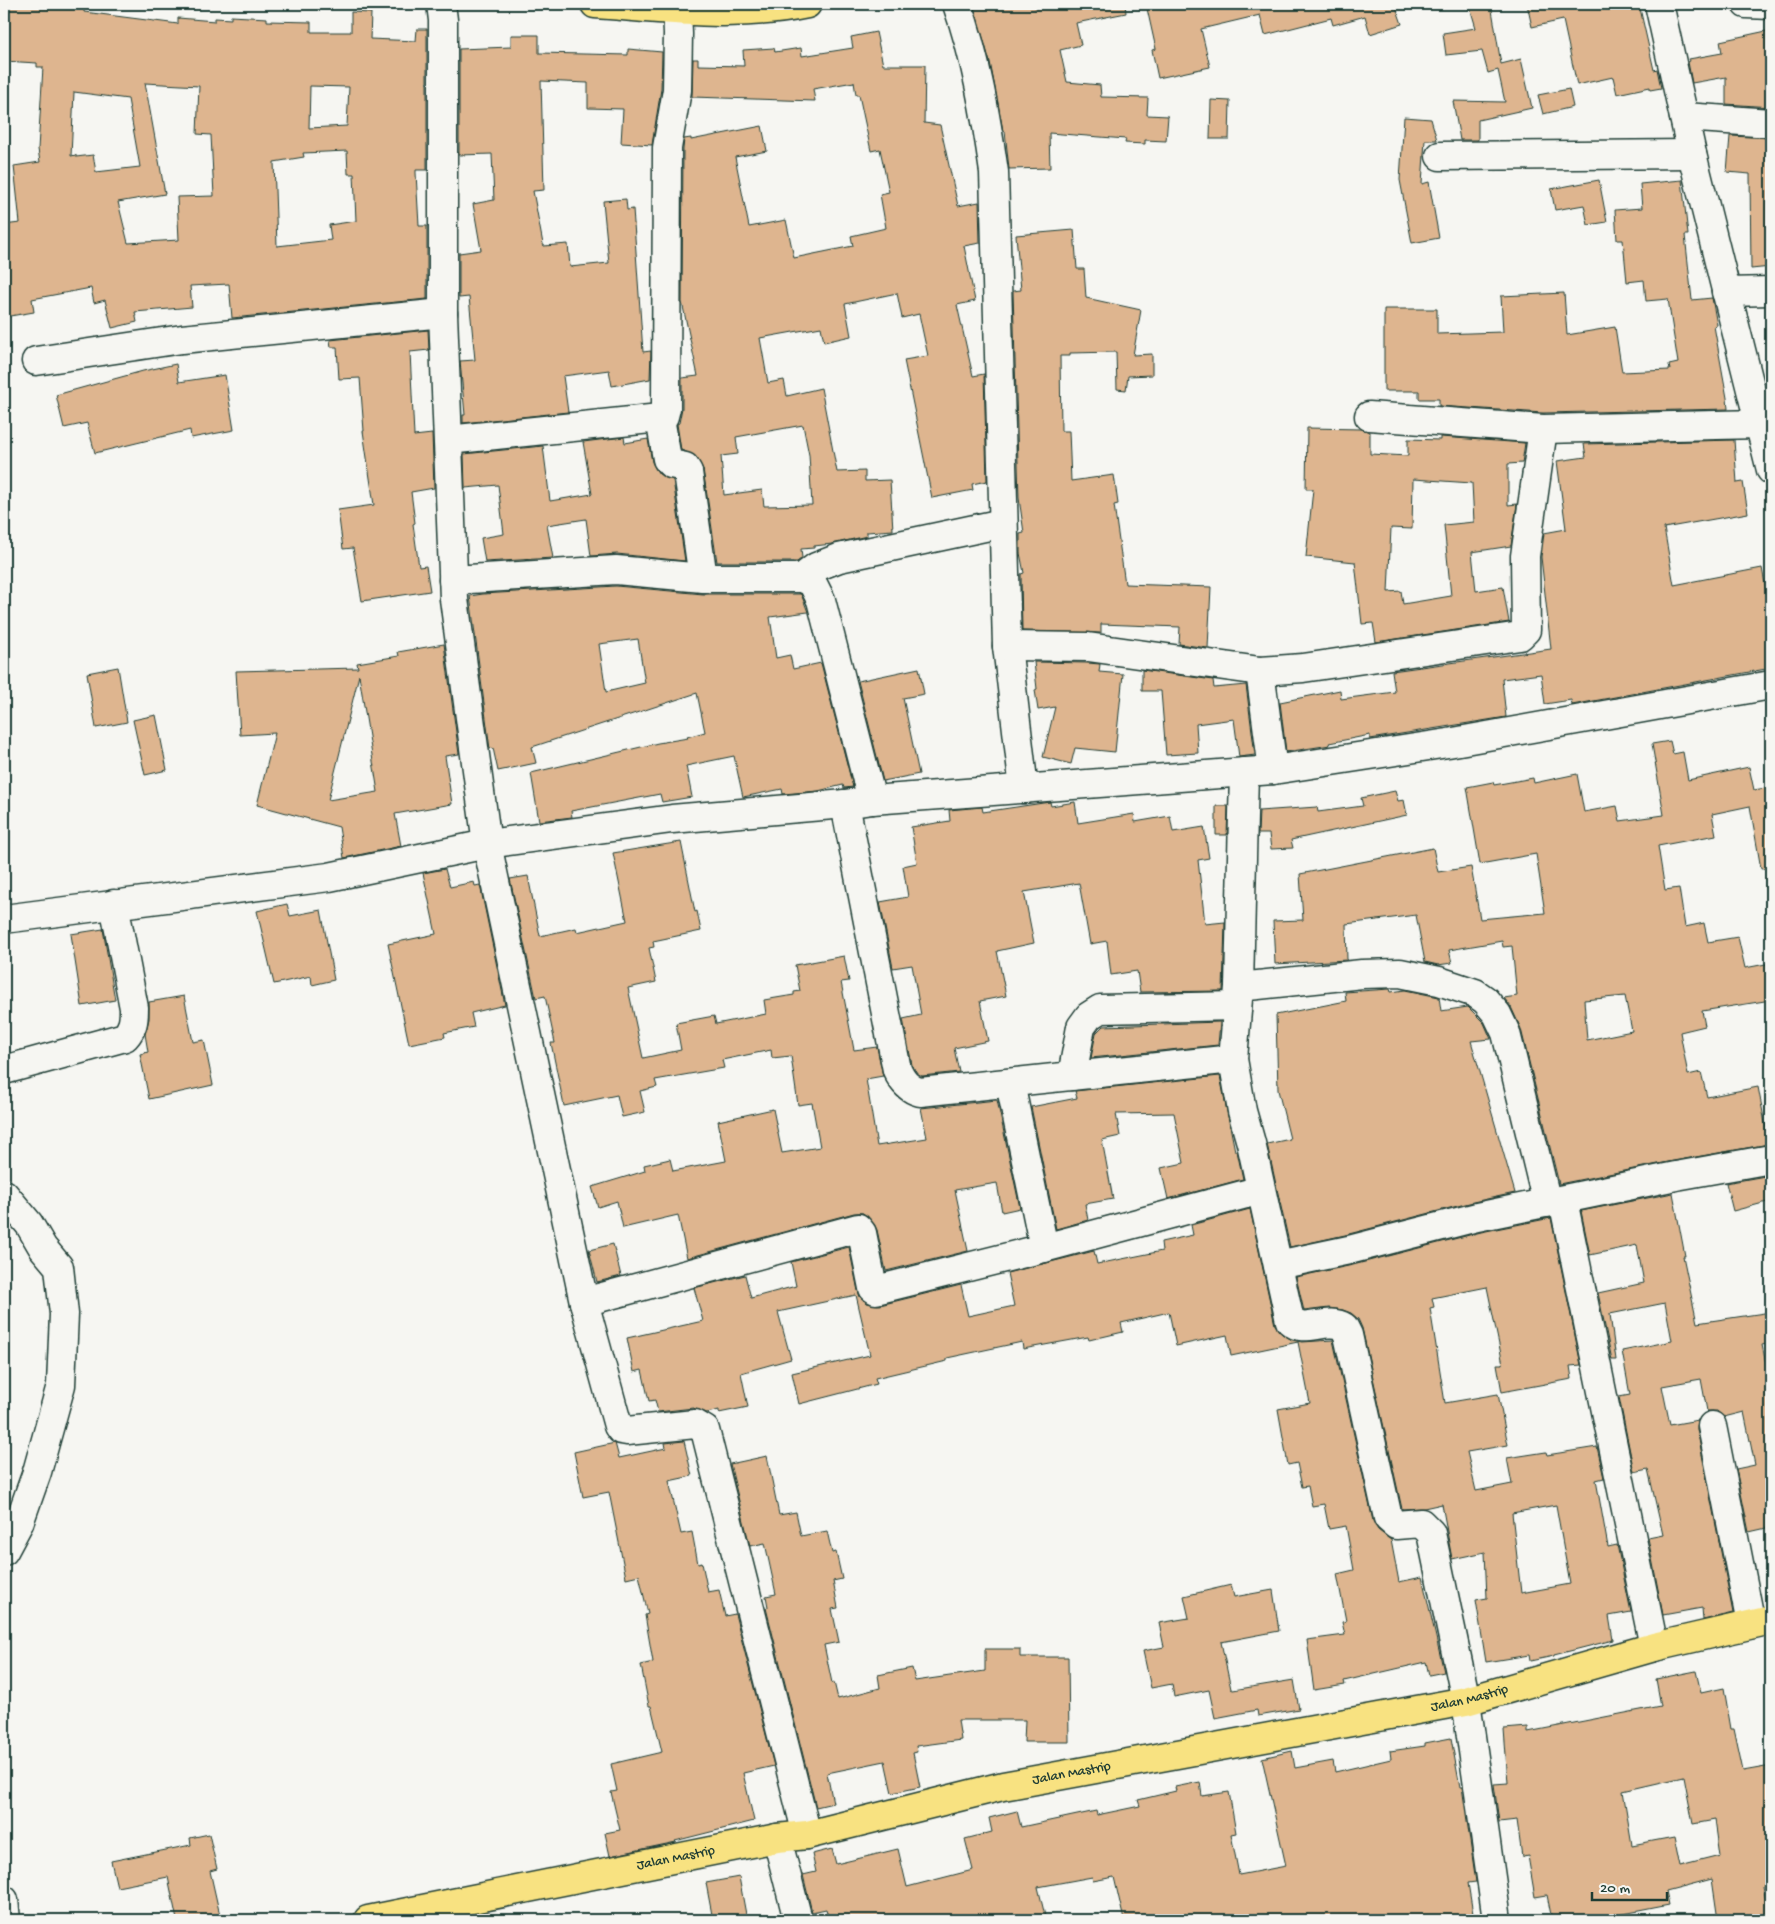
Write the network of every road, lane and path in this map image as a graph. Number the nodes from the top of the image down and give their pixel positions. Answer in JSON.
{"nodes":[{"id":1,"x":441,"y":4,"type":"edge"},
{"id":2,"x":595,"y":4,"type":"edge"},
{"id":3,"x":807,"y":4,"type":"edge"},
{"id":4,"x":957,"y":4,"type":"edge"},
{"id":5,"x":1659,"y":4,"type":"edge"},
{"id":6,"x":1746,"y":4,"type":"edge"},
{"id":7,"x":1771,"y":5,"type":"edge"},
{"id":8,"x":712,"y":8,"type":"edge"},
{"id":9,"x":677,"y":10,"type":"junction"},
{"id":10,"x":1684,"y":117,"type":"junction"},
{"id":11,"x":1771,"y":123,"type":"edge"},
{"id":12,"x":1692,"y":154,"type":"junction"},
{"id":13,"x":1440,"y":156,"type":"dead end"},
{"id":14,"x":1771,"y":291,"type":"edge"},
{"id":15,"x":1726,"y":292,"type":"junction"},
{"id":16,"x":443,"y":313,"type":"junction"},
{"id":17,"x":36,"y":361,"type":"dead end"},
{"id":18,"x":1369,"y":416,"type":"dead end"},
{"id":19,"x":660,"y":418,"type":"junction"},
{"id":20,"x":1760,"y":424,"type":"junction"},
{"id":21,"x":1543,"y":429,"type":"junction"},
{"id":22,"x":448,"y":440,"type":"junction"},
{"id":23,"x":1771,"y":470,"type":"edge"},
{"id":24,"x":1003,"y":523,"type":"junction"},
{"id":25,"x":703,"y":578,"type":"junction"},
{"id":26,"x":802,"y":578,"type":"junction"},
{"id":27,"x":453,"y":580,"type":"junction"},
{"id":28,"x":1007,"y":646,"type":"junction"},
{"id":29,"x":1260,"y":671,"type":"junction"},
{"id":30,"x":1771,"y":685,"type":"edge"},
{"id":31,"x":1273,"y":770,"type":"junction"},
{"id":32,"x":1244,"y":772,"type":"junction"},
{"id":33,"x":1024,"y":789,"type":"junction"},
{"id":34,"x":872,"y":800,"type":"junction"},
{"id":35,"x":845,"y":804,"type":"junction"},
{"id":36,"x":487,"y":844,"type":"junction"},
{"id":37,"x":114,"y":904,"type":"junction"},
{"id":38,"x":4,"y":919,"type":"edge"},
{"id":39,"x":1238,"y":997,"type":"junction"},
{"id":40,"x":1233,"y":1059,"type":"junction"},
{"id":41,"x":4,"y":1070,"type":"edge"},
{"id":42,"x":1072,"y":1076,"type":"junction"},
{"id":43,"x":1010,"y":1083,"type":"junction"},
{"id":44,"x":1771,"y":1159,"type":"edge"},
{"id":45,"x":1260,"y":1190,"type":"junction"},
{"id":46,"x":4,"y":1194,"type":"edge"},
{"id":47,"x":1555,"y":1201,"type":"junction"},
{"id":48,"x":1044,"y":1248,"type":"junction"},
{"id":49,"x":1278,"y":1265,"type":"junction"},
{"id":50,"x":584,"y":1302,"type":"junction"},
{"id":51,"x":1712,"y":1426,"type":"dead end"},
{"id":52,"x":4,"y":1550,"type":"edge"},
{"id":53,"x":1761,"y":1622,"type":"edge"},
{"id":54,"x":1654,"y":1647,"type":"junction"},
{"id":55,"x":1466,"y":1701,"type":"junction"},
{"id":56,"x":807,"y":1835,"type":"junction"},
{"id":57,"x":777,"y":1838,"type":"junction"},
{"id":58,"x":4,"y":1900,"type":"edge"},
{"id":59,"x":6,"y":1920,"type":"edge"},
{"id":60,"x":368,"y":1920,"type":"edge"},
{"id":61,"x":798,"y":1920,"type":"edge"},
{"id":62,"x":1497,"y":1920,"type":"edge"}],
"edges":[{"from":1,"to":16,"type":"street"},
{"from":2,"to":9,"type":"main road"},
{"from":3,"to":8,"type":"main road"},
{"from":4,"to":24,"type":"street"},
{"from":5,"to":10,"type":"street"},
{"from":6,"to":7,"type":"street"},
{"from":8,"to":9,"type":"main road"},
{"from":9,"to":19,"type":"street"},
{"from":10,"to":11,"type":"street"},
{"from":10,"to":12,"type":"street"},
{"from":12,"to":13,"type":"street"},
{"from":12,"to":15,"type":"street"},
{"from":14,"to":15,"type":"street"},
{"from":15,"to":20,"type":"street"},
{"from":16,"to":17,"type":"street"},
{"from":16,"to":22,"type":"street"},
{"from":18,"to":21,"type":"street"},
{"from":19,"to":22,"type":"street"},
{"from":19,"to":25,"type":"street"},
{"from":20,"to":21,"type":"street"},
{"from":20,"to":23,"type":"street"},
{"from":21,"to":29,"type":"street"},
{"from":22,"to":27,"type":"street"},
{"from":24,"to":26,"type":"street"},
{"from":24,"to":28,"type":"street"},
{"from":25,"to":26,"type":"street"},
{"from":25,"to":27,"type":"street"},
{"from":26,"to":34,"type":"street"},
{"from":27,"to":36,"type":"street"},
{"from":28,"to":29,"type":"street"},
{"from":28,"to":33,"type":"street"},
{"from":29,"to":31,"type":"street"},
{"from":30,"to":31,"type":"street"},
{"from":31,"to":32,"type":"street"},
{"from":32,"to":33,"type":"street"},
{"from":32,"to":39,"type":"street"},
{"from":33,"to":34,"type":"street"},
{"from":34,"to":35,"type":"street"},
{"from":35,"to":36,"type":"street"},
{"from":35,"to":43,"type":"street"},
{"from":36,"to":37,"type":"street"},
{"from":36,"to":50,"type":"street"},
{"from":37,"to":38,"type":"street"},
{"from":37,"to":41,"type":"street"},
{"from":39,"to":40,"type":"street"},
{"from":39,"to":42,"type":"street"},
{"from":39,"to":47,"type":"street"},
{"from":40,"to":42,"type":"street"},
{"from":40,"to":45,"type":"street"},
{"from":42,"to":43,"type":"street"},
{"from":43,"to":48,"type":"street"},
{"from":44,"to":47,"type":"street"},
{"from":45,"to":48,"type":"street"},
{"from":45,"to":49,"type":"street"},
{"from":46,"to":52,"type":"street"},
{"from":47,"to":49,"type":"street"},
{"from":47,"to":54,"type":"street"},
{"from":48,"to":50,"type":"street"},
{"from":49,"to":55,"type":"street"},
{"from":50,"to":56,"type":"street"},
{"from":51,"to":53,"type":"street"},
{"from":53,"to":54,"type":"main road","name":"Jalan Mastrip"},
{"from":54,"to":55,"type":"main road","name":"Jalan Mastrip"},
{"from":55,"to":56,"type":"main road","name":"Jalan Mastrip"},
{"from":55,"to":62,"type":"street"},
{"from":56,"to":57,"type":"main road","name":"Jalan Mastrip"},
{"from":57,"to":60,"type":"main road","name":"Jalan Mastrip"},
{"from":57,"to":61,"type":"street"},
{"from":58,"to":59,"type":"street"}]}
